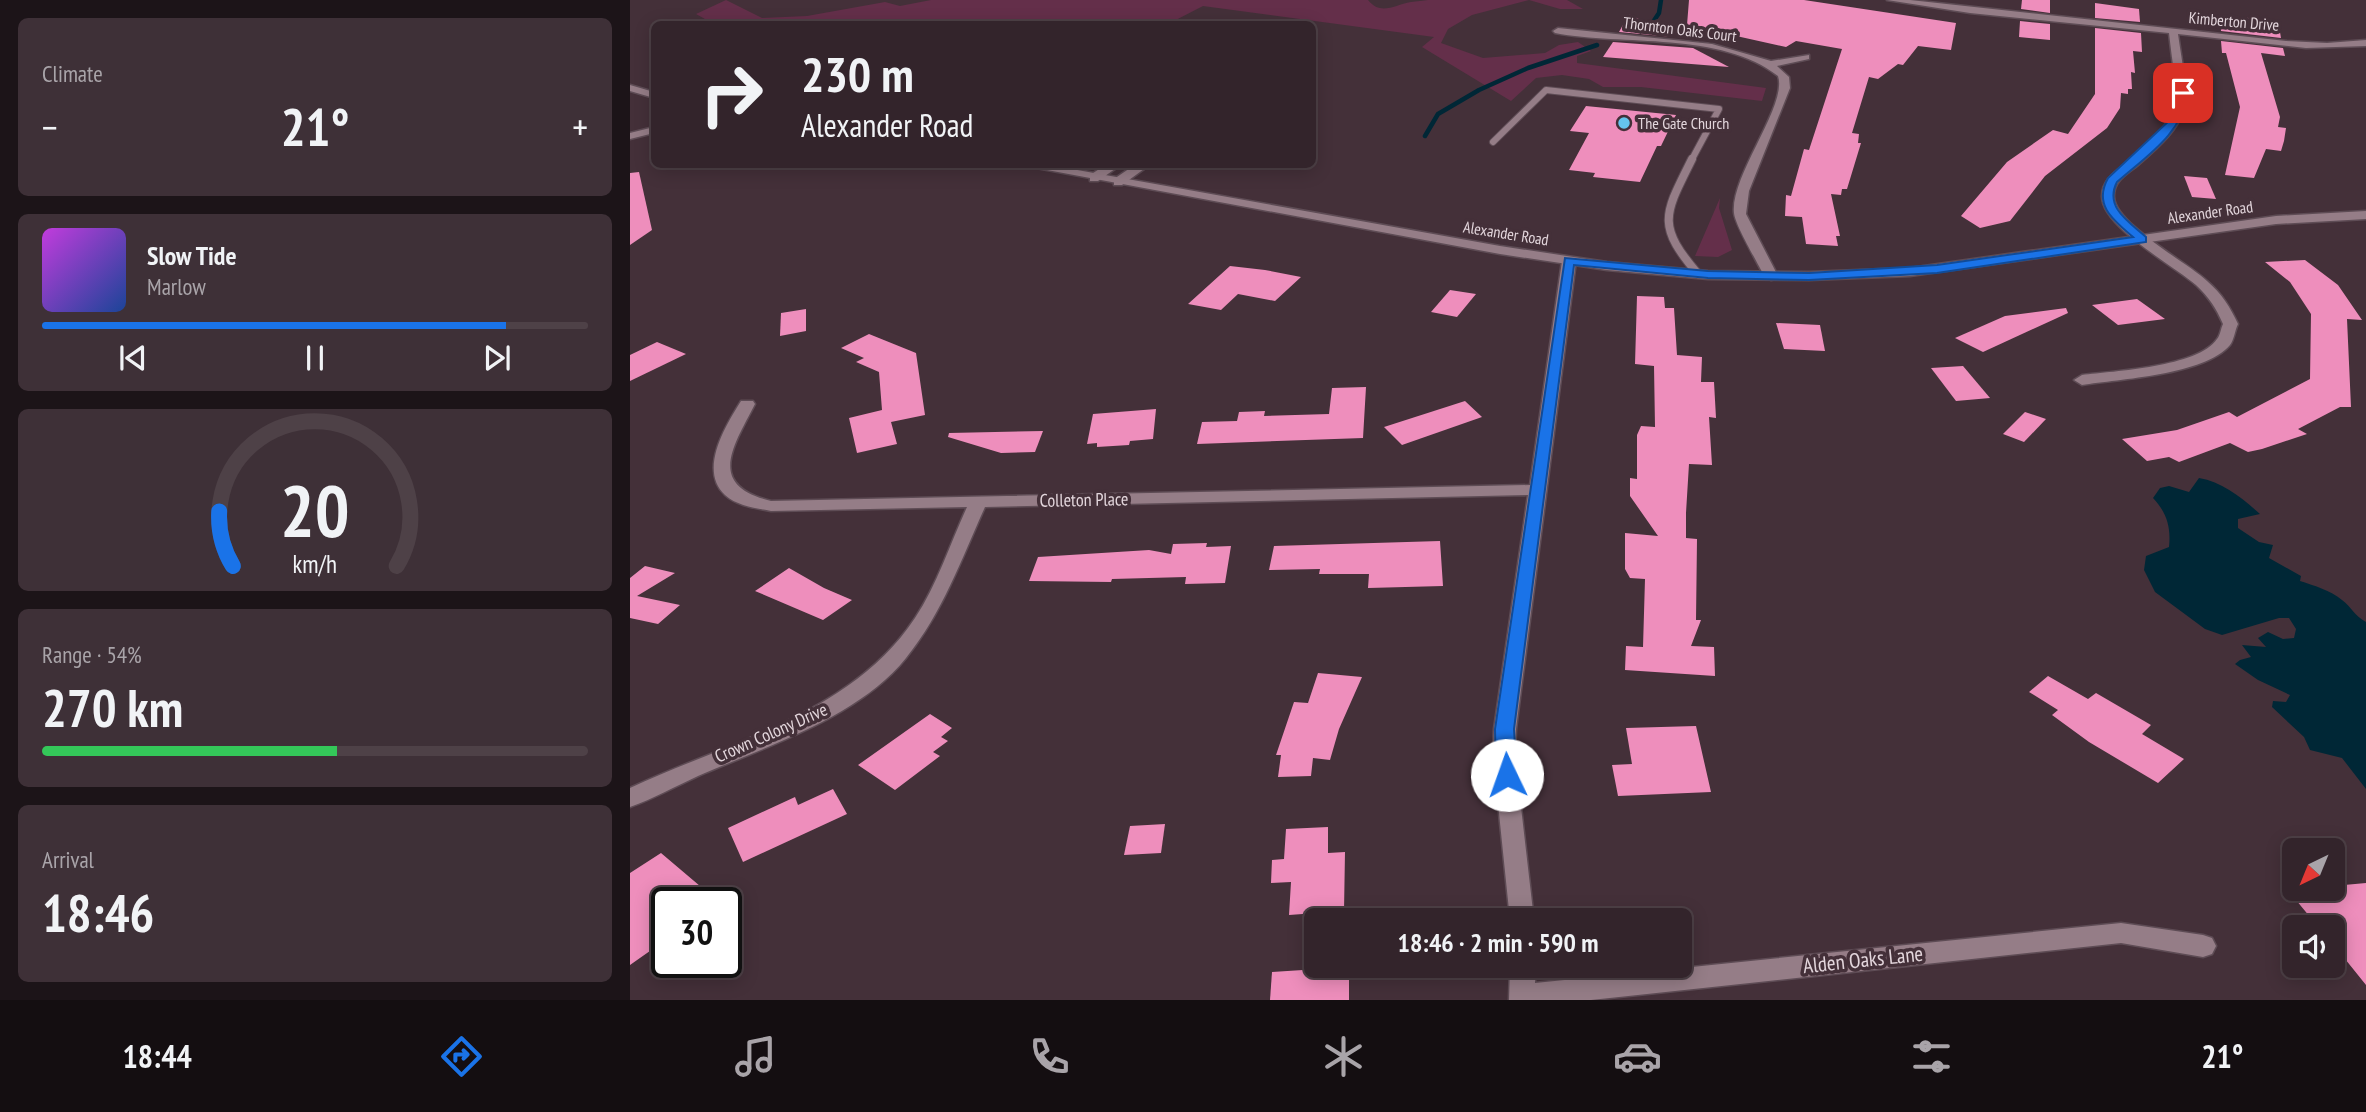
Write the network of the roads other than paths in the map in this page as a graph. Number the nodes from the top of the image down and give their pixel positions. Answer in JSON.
{"nodes":[{"id":1,"x":1891,"y":0,"type":"edge"},
{"id":2,"x":1558,"y":31,"type":"dead end"},
{"id":3,"x":2173,"y":31,"type":"junction"},
{"id":4,"x":2366,"y":43,"type":"edge"},
{"id":5,"x":1806,"y":57,"type":"dead end"},
{"id":6,"x":1770,"y":64,"type":"junction"},
{"id":7,"x":630,"y":88,"type":"edge"},
{"id":8,"x":651,"y":94,"type":"edge"},
{"id":9,"x":651,"y":131,"type":"edge"},
{"id":10,"x":630,"y":136,"type":"edge"},
{"id":11,"x":1493,"y":142,"type":"dead end"},
{"id":12,"x":1042,"y":168,"type":"edge"},
{"id":13,"x":1110,"y":168,"type":"edge"},
{"id":14,"x":1139,"y":168,"type":"edge"},
{"id":15,"x":1094,"y":178,"type":"junction"},
{"id":16,"x":1118,"y":182,"type":"junction"},
{"id":17,"x":2366,"y":215,"type":"edge"},
{"id":18,"x":2142,"y":239,"type":"junction"},
{"id":19,"x":1569,"y":261,"type":"junction"},
{"id":20,"x":1698,"y":274,"type":"junction"},
{"id":21,"x":1771,"y":276,"type":"junction"},
{"id":22,"x":2082,"y":380,"type":"dead end"},
{"id":23,"x":747,"y":404,"type":"dead end"},
{"id":24,"x":1537,"y":490,"type":"junction"},
{"id":25,"x":978,"y":502,"type":"junction"},
{"id":26,"x":630,"y":798,"type":"edge"},
{"id":27,"x":1521,"y":908,"type":"edge"},
{"id":28,"x":2203,"y":946,"type":"dead end"},
{"id":29,"x":1523,"y":978,"type":"edge"},
{"id":30,"x":1522,"y":998,"type":"edge"}],
"edges":[{"from":1,"to":3,"type":"street","name":"Kimberton Drive"},
{"from":2,"to":6,"type":"street","name":"Thornton Oaks Court"},
{"from":3,"to":4,"type":"street","name":"Kimberton Drive"},
{"from":3,"to":18,"type":"street"},
{"from":5,"to":6,"type":"street"},
{"from":6,"to":21,"type":"street"},
{"from":7,"to":8,"type":"street"},
{"from":9,"to":10,"type":"street"},
{"from":11,"to":20,"type":"lane"},
{"from":12,"to":15,"type":"street","name":"Alexander Road"},
{"from":13,"to":15,"type":"street"},
{"from":14,"to":16,"type":"street"},
{"from":15,"to":16,"type":"street","name":"Alexander Road"},
{"from":16,"to":19,"type":"street","name":"Alexander Road"},
{"from":17,"to":18,"type":"street","name":"Alexander Road"},
{"from":18,"to":21,"type":"street","name":"Alexander Road"},
{"from":18,"to":22,"type":"street"},
{"from":19,"to":20,"type":"street","name":"Alexander Road"},
{"from":19,"to":24,"type":"street"},
{"from":20,"to":21,"type":"street","name":"Alexander Road"},
{"from":23,"to":25,"type":"street","name":"Colleton Place"},
{"from":24,"to":25,"type":"street","name":"Colleton Place"},
{"from":24,"to":27,"type":"street"},
{"from":25,"to":26,"type":"street","name":"Crown Colony Drive"},
{"from":28,"to":30,"type":"street","name":"Alden Oaks Lane"},
{"from":29,"to":30,"type":"street"}]}
